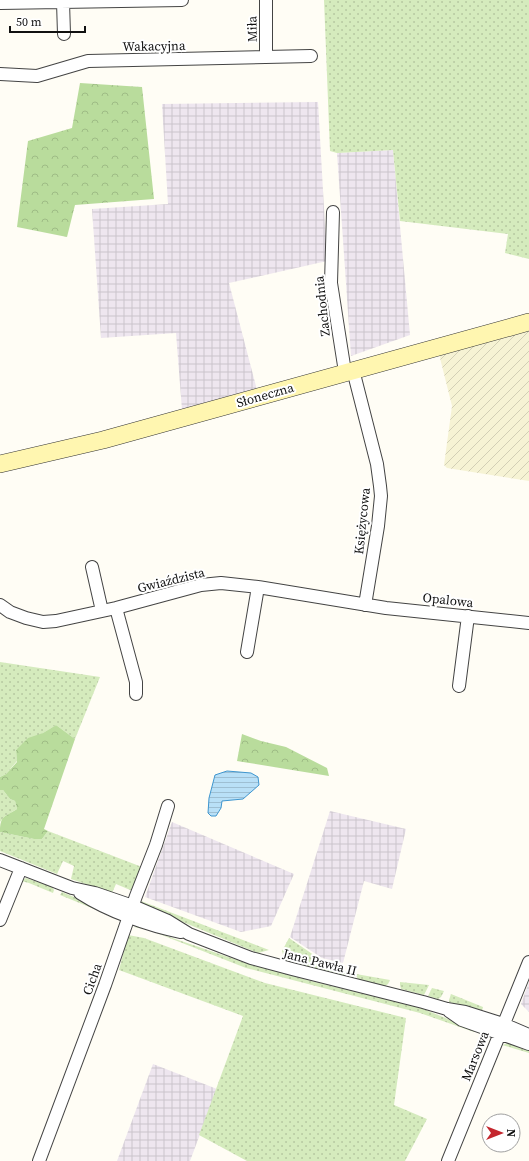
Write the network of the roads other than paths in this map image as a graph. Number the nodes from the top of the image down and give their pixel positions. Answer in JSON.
{"nodes":[{"id":1,"x":182,"y":0,"type":"edge"},
{"id":2,"x":266,"y":0,"type":"edge"},
{"id":3,"x":63,"y":2,"type":"junction"},
{"id":4,"x":0,"y":3,"type":"edge"},
{"id":5,"x":64,"y":34,"type":"dead end"},
{"id":6,"x":311,"y":56,"type":"dead end"},
{"id":7,"x":266,"y":57,"type":"junction"},
{"id":8,"x":0,"y":74,"type":"edge"},
{"id":9,"x":333,"y":212,"type":"dead end"},
{"id":10,"x":529,"y":322,"type":"edge"},
{"id":11,"x":349,"y":371,"type":"junction"},
{"id":12,"x":0,"y":464,"type":"edge"},
{"id":13,"x":92,"y":567,"type":"dead end"},
{"id":14,"x":258,"y":587,"type":"junction"},
{"id":15,"x":0,"y":605,"type":"edge"},
{"id":16,"x":365,"y":605,"type":"junction"},
{"id":17,"x":116,"y":608,"type":"junction"},
{"id":18,"x":102,"y":611,"type":"junction"},
{"id":19,"x":468,"y":616,"type":"junction"},
{"id":20,"x":529,"y":623,"type":"edge"},
{"id":21,"x":247,"y":652,"type":"dead end"},
{"id":22,"x":459,"y":686,"type":"dead end"},
{"id":23,"x":136,"y":694,"type":"dead end"},
{"id":24,"x":168,"y":806,"type":"dead end"},
{"id":25,"x":0,"y":860,"type":"edge"},
{"id":26,"x":21,"y":868,"type":"junction"},
{"id":27,"x":131,"y":911,"type":"junction"},
{"id":28,"x":0,"y":920,"type":"edge"},
{"id":29,"x":529,"y":962,"type":"edge"},
{"id":30,"x":501,"y":1029,"type":"junction"},
{"id":31,"x":529,"y":1035,"type":"edge"},
{"id":32,"x":529,"y":1044,"type":"edge"},
{"id":33,"x":39,"y":1161,"type":"edge"},
{"id":34,"x":448,"y":1161,"type":"edge"}],
"edges":[{"from":1,"to":3,"type":"street"},
{"from":2,"to":7,"type":"street","name":"Miła"},
{"from":3,"to":4,"type":"street"},
{"from":3,"to":5,"type":"street"},
{"from":6,"to":7,"type":"street","name":"Wakacyjna"},
{"from":7,"to":8,"type":"street","name":"Wakacyjna"},
{"from":9,"to":11,"type":"street","name":"Zachodnia"},
{"from":10,"to":11,"type":"street","name":"Słoneczna"},
{"from":11,"to":12,"type":"street","name":"Słoneczna"},
{"from":11,"to":16,"type":"street","name":"Księżycowa"},
{"from":13,"to":18,"type":"street"},
{"from":14,"to":16,"type":"street","name":"Gwiaździsta"},
{"from":14,"to":17,"type":"street","name":"Gwiaździsta"},
{"from":14,"to":21,"type":"street"},
{"from":15,"to":18,"type":"street","name":"Gwiaździsta"},
{"from":16,"to":19,"type":"street","name":"Opalowa"},
{"from":17,"to":18,"type":"street","name":"Gwiaździsta"},
{"from":17,"to":23,"type":"street"},
{"from":19,"to":20,"type":"street","name":"Opalowa"},
{"from":19,"to":22,"type":"street"},
{"from":24,"to":27,"type":"street","name":"Cicha"},
{"from":25,"to":26,"type":"street","name":"Jana Pawła II"},
{"from":26,"to":27,"type":"street","name":"Jana Pawła II"},
{"from":26,"to":28,"type":"street"},
{"from":27,"to":30,"type":"street","name":"Jana Pawła II"},
{"from":27,"to":33,"type":"street","name":"Cicha"},
{"from":29,"to":30,"type":"street","name":"Marsowa"},
{"from":30,"to":31,"type":"street","name":"Jana Pawła II"},
{"from":30,"to":32,"type":"street","name":"Jana Pawła II"},
{"from":30,"to":34,"type":"street","name":"Marsowa"}]}
